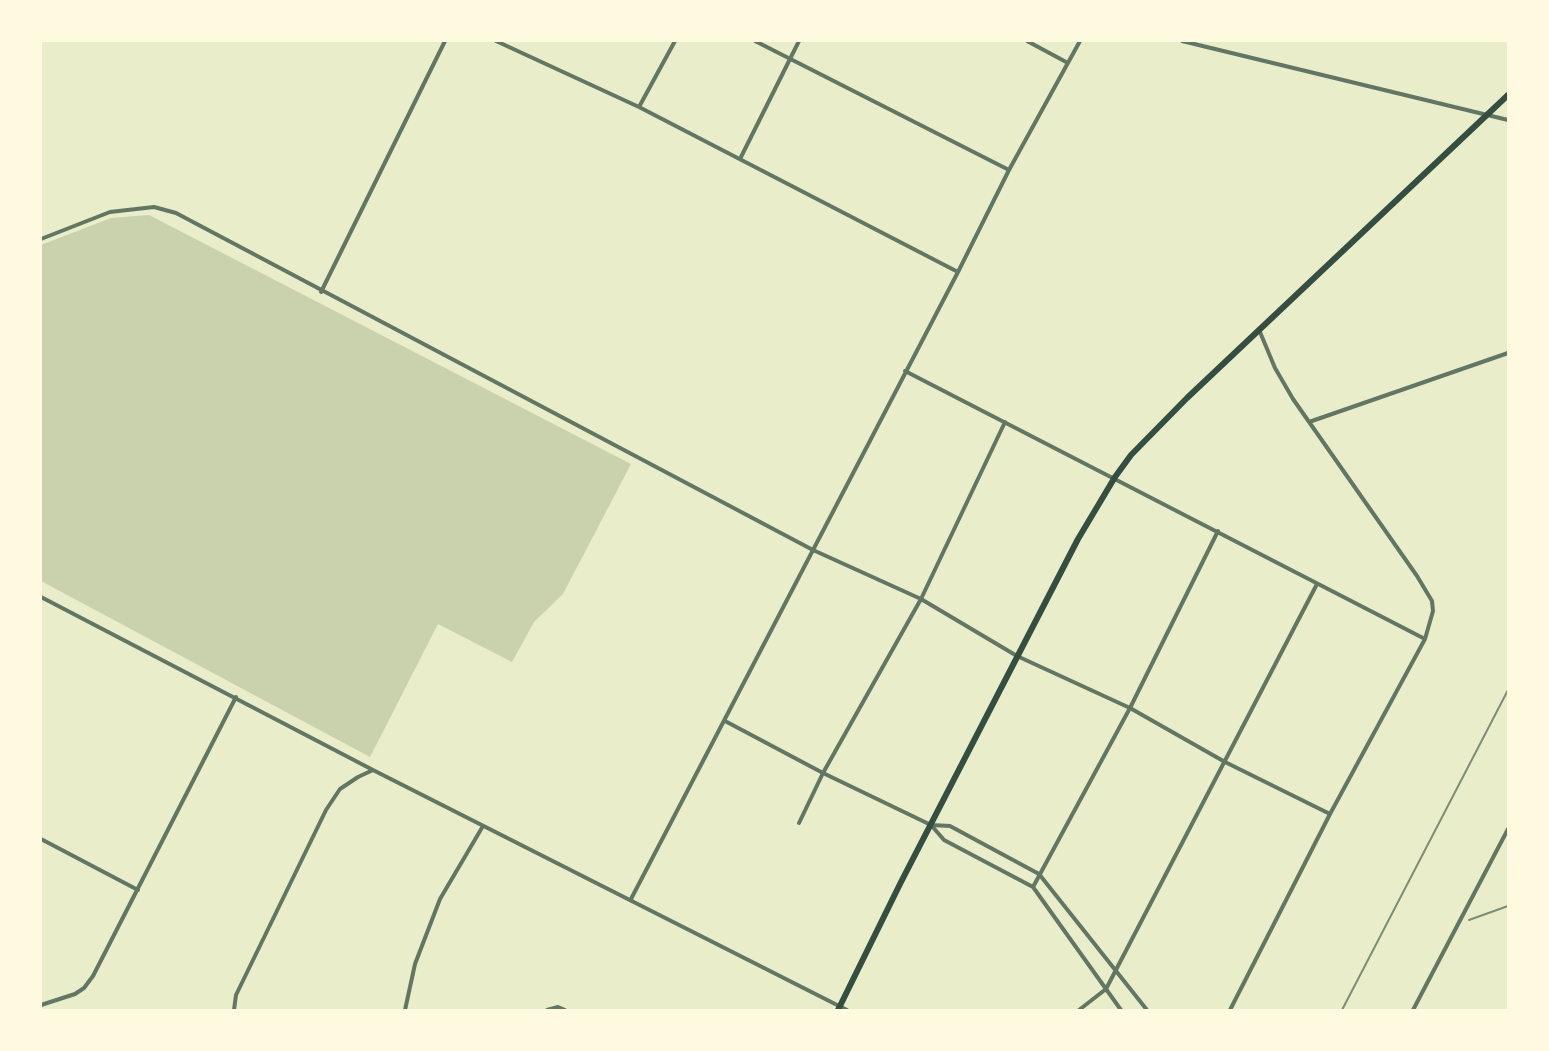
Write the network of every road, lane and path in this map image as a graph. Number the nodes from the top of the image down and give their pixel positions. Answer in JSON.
{"nodes":[{"id":1,"x":445,"y":41,"type":"edge"},
{"id":2,"x":496,"y":41,"type":"edge"},
{"id":3,"x":675,"y":41,"type":"edge"},
{"id":4,"x":755,"y":41,"type":"edge"},
{"id":5,"x":799,"y":41,"type":"edge"},
{"id":6,"x":1027,"y":41,"type":"edge"},
{"id":7,"x":1080,"y":41,"type":"edge"},
{"id":8,"x":1182,"y":41,"type":"edge"},
{"id":9,"x":790,"y":60,"type":"junction"},
{"id":10,"x":1068,"y":63,"type":"junction"},
{"id":11,"x":1508,"y":95,"type":"edge"},
{"id":12,"x":640,"y":107,"type":"junction"},
{"id":13,"x":1487,"y":114,"type":"junction"},
{"id":14,"x":1508,"y":120,"type":"edge"},
{"id":15,"x":740,"y":159,"type":"junction"},
{"id":16,"x":1009,"y":170,"type":"junction"},
{"id":17,"x":41,"y":239,"type":"edge"},
{"id":18,"x":958,"y":272,"type":"junction"},
{"id":19,"x":321,"y":292,"type":"junction"},
{"id":20,"x":1260,"y":332,"type":"junction"},
{"id":21,"x":1508,"y":353,"type":"edge"},
{"id":22,"x":905,"y":371,"type":"junction"},
{"id":23,"x":1005,"y":422,"type":"junction"},
{"id":24,"x":1309,"y":422,"type":"junction"},
{"id":25,"x":1115,"y":477,"type":"junction"},
{"id":26,"x":1218,"y":531,"type":"junction"},
{"id":27,"x":813,"y":550,"type":"junction"},
{"id":28,"x":1317,"y":584,"type":"junction"},
{"id":29,"x":41,"y":597,"type":"edge"},
{"id":30,"x":920,"y":599,"type":"junction"},
{"id":31,"x":1425,"y":639,"type":"junction"},
{"id":32,"x":1017,"y":656,"type":"junction"},
{"id":33,"x":236,"y":697,"type":"junction"},
{"id":34,"x":1130,"y":708,"type":"junction"},
{"id":35,"x":725,"y":721,"type":"junction"},
{"id":36,"x":1225,"y":762,"type":"junction"},
{"id":37,"x":373,"y":770,"type":"junction"},
{"id":38,"x":823,"y":773,"type":"junction"},
{"id":39,"x":1330,"y":814,"type":"junction"},
{"id":40,"x":799,"y":823,"type":"dead end"},
{"id":41,"x":931,"y":825,"type":"junction"},
{"id":42,"x":483,"y":826,"type":"junction"},
{"id":43,"x":1508,"y":829,"type":"edge"},
{"id":44,"x":41,"y":839,"type":"edge"},
{"id":45,"x":1039,"y":874,"type":"junction"},
{"id":46,"x":1033,"y":887,"type":"junction"},
{"id":47,"x":138,"y":890,"type":"junction"},
{"id":48,"x":631,"y":899,"type":"junction"},
{"id":49,"x":1116,"y":970,"type":"junction"},
{"id":50,"x":1106,"y":989,"type":"junction"},
{"id":51,"x":41,"y":1005,"type":"edge"},
{"id":52,"x":839,"y":1008,"type":"edge"},
{"id":53,"x":234,"y":1010,"type":"edge"},
{"id":54,"x":404,"y":1010,"type":"edge"},
{"id":55,"x":547,"y":1010,"type":"edge"},
{"id":56,"x":565,"y":1010,"type":"edge"},
{"id":57,"x":847,"y":1010,"type":"edge"},
{"id":58,"x":1079,"y":1010,"type":"edge"},
{"id":59,"x":1121,"y":1010,"type":"edge"},
{"id":60,"x":1147,"y":1010,"type":"edge"},
{"id":61,"x":1230,"y":1010,"type":"edge"},
{"id":62,"x":1413,"y":1010,"type":"edge"}],
"edges":[{"from":1,"to":19,"type":"street"},
{"from":2,"to":12,"type":"street"},
{"from":3,"to":12,"type":"street"},
{"from":4,"to":9,"type":"street"},
{"from":5,"to":9,"type":"street"},
{"from":6,"to":10,"type":"street"},
{"from":7,"to":10,"type":"street"},
{"from":8,"to":13,"type":"street"},
{"from":9,"to":15,"type":"street"},
{"from":9,"to":16,"type":"street"},
{"from":10,"to":16,"type":"street"},
{"from":11,"to":13,"type":"highway"},
{"from":12,"to":15,"type":"street"},
{"from":13,"to":14,"type":"street"},
{"from":13,"to":20,"type":"highway"},
{"from":15,"to":18,"type":"street"},
{"from":16,"to":18,"type":"street"},
{"from":17,"to":19,"type":"street"},
{"from":18,"to":22,"type":"street"},
{"from":19,"to":27,"type":"street"},
{"from":20,"to":24,"type":"street"},
{"from":20,"to":25,"type":"highway"},
{"from":21,"to":24,"type":"street"},
{"from":22,"to":23,"type":"street"},
{"from":22,"to":27,"type":"street"},
{"from":23,"to":25,"type":"street"},
{"from":23,"to":30,"type":"street"},
{"from":24,"to":31,"type":"street"},
{"from":25,"to":26,"type":"street"},
{"from":25,"to":32,"type":"highway"},
{"from":26,"to":28,"type":"street"},
{"from":26,"to":34,"type":"street"},
{"from":27,"to":30,"type":"street"},
{"from":27,"to":35,"type":"street"},
{"from":28,"to":31,"type":"street"},
{"from":28,"to":36,"type":"street"},
{"from":29,"to":33,"type":"street"},
{"from":30,"to":32,"type":"street"},
{"from":30,"to":38,"type":"street"},
{"from":31,"to":39,"type":"street"},
{"from":32,"to":34,"type":"street"},
{"from":32,"to":41,"type":"highway"},
{"from":33,"to":37,"type":"street"},
{"from":33,"to":47,"type":"street"},
{"from":34,"to":36,"type":"street"},
{"from":34,"to":45,"type":"street"},
{"from":35,"to":38,"type":"street"},
{"from":35,"to":48,"type":"street"},
{"from":36,"to":39,"type":"street"},
{"from":36,"to":49,"type":"street"},
{"from":37,"to":42,"type":"street"},
{"from":37,"to":53,"type":"street"},
{"from":38,"to":40,"type":"street"},
{"from":38,"to":41,"type":"street"},
{"from":39,"to":61,"type":"street"},
{"from":41,"to":45,"type":"street"},
{"from":41,"to":46,"type":"street"},
{"from":41,"to":52,"type":"highway"},
{"from":42,"to":48,"type":"street"},
{"from":42,"to":54,"type":"street"},
{"from":43,"to":62,"type":"street"},
{"from":44,"to":47,"type":"street"},
{"from":45,"to":46,"type":"street"},
{"from":45,"to":49,"type":"street"},
{"from":46,"to":50,"type":"street"},
{"from":47,"to":51,"type":"street"},
{"from":48,"to":52,"type":"street"},
{"from":49,"to":50,"type":"street"},
{"from":49,"to":60,"type":"street"},
{"from":50,"to":58,"type":"street"},
{"from":50,"to":59,"type":"street"},
{"from":52,"to":57,"type":"street"},
{"from":55,"to":56,"type":"street"}]}
